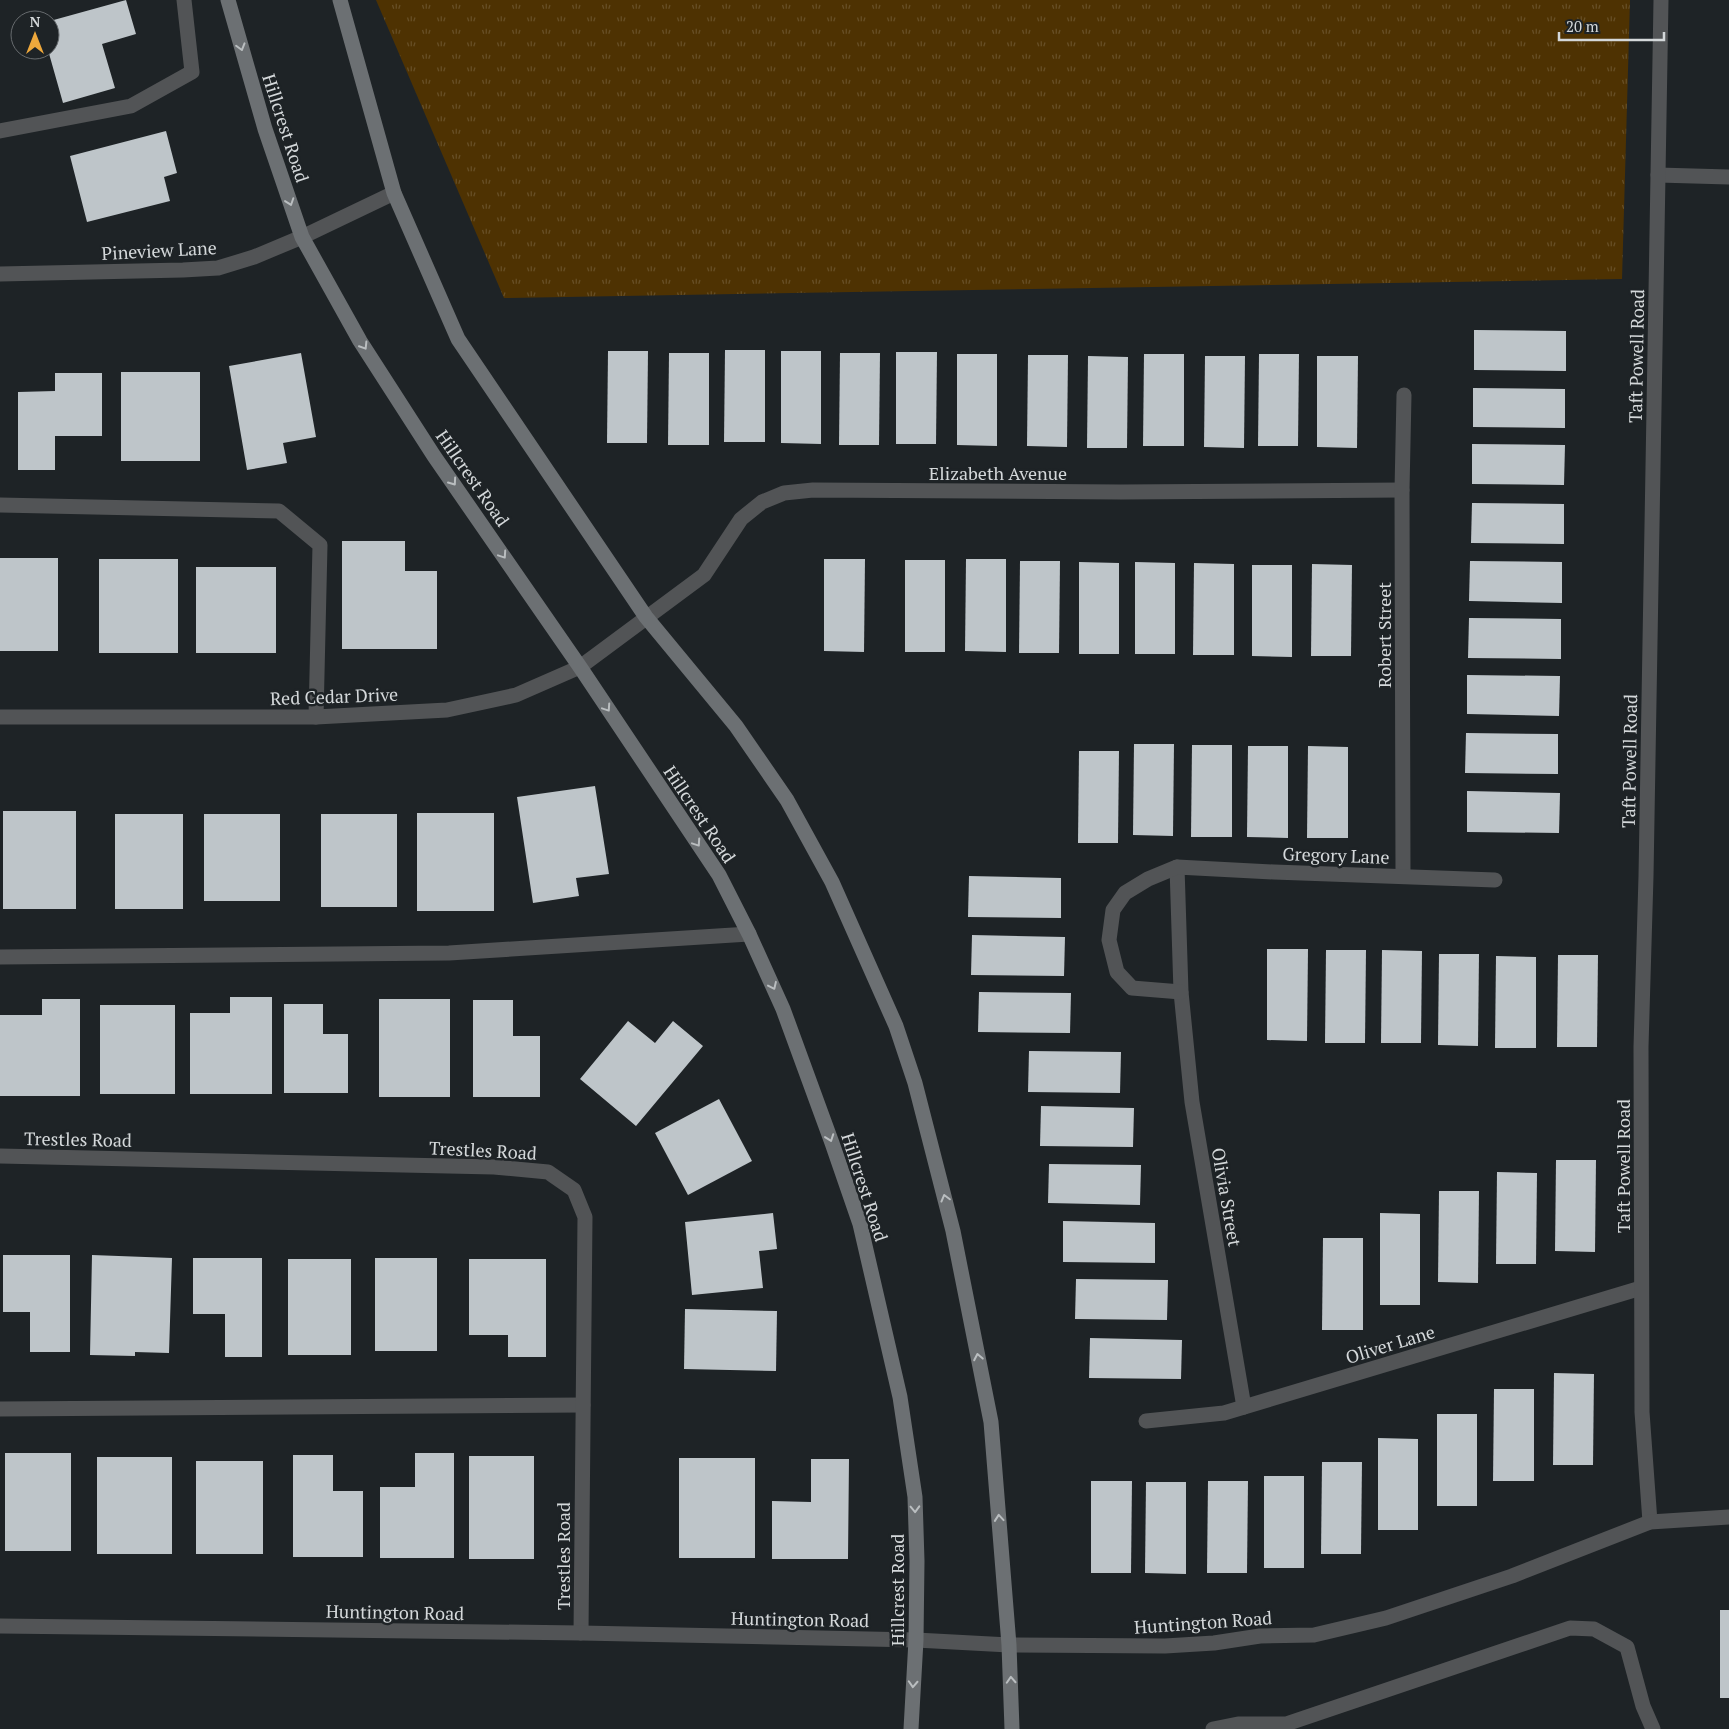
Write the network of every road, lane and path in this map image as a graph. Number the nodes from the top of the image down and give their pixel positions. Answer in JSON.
{"nodes":[{"id":1,"x":184,"y":0,"type":"edge"},
{"id":2,"x":228,"y":0,"type":"edge"},
{"id":3,"x":340,"y":0,"type":"edge"},
{"id":4,"x":1661,"y":0,"type":"edge"},
{"id":5,"x":0,"y":131,"type":"edge"},
{"id":6,"x":1658,"y":176,"type":"junction"},
{"id":7,"x":1729,"y":177,"type":"edge"},
{"id":8,"x":394,"y":193,"type":"junction"},
{"id":9,"x":302,"y":237,"type":"junction"},
{"id":10,"x":0,"y":274,"type":"edge"},
{"id":11,"x":1404,"y":395,"type":"dead end"},
{"id":12,"x":1402,"y":490,"type":"junction"},
{"id":13,"x":0,"y":504,"type":"edge"},
{"id":14,"x":646,"y":617,"type":"junction"},
{"id":15,"x":580,"y":667,"type":"junction"},
{"id":16,"x":0,"y":716,"type":"edge"},
{"id":17,"x":316,"y":717,"type":"junction"},
{"id":18,"x":1177,"y":867,"type":"junction"},
{"id":19,"x":1403,"y":876,"type":"junction"},
{"id":20,"x":1495,"y":880,"type":"dead end"},
{"id":21,"x":749,"y":934,"type":"junction"},
{"id":22,"x":0,"y":957,"type":"edge"},
{"id":23,"x":1181,"y":992,"type":"junction"},
{"id":24,"x":0,"y":1156,"type":"edge"},
{"id":25,"x":1642,"y":1288,"type":"junction"},
{"id":26,"x":583,"y":1405,"type":"junction"},
{"id":27,"x":1244,"y":1407,"type":"junction"},
{"id":28,"x":0,"y":1409,"type":"edge"},
{"id":29,"x":1146,"y":1421,"type":"dead end"},
{"id":30,"x":1729,"y":1517,"type":"edge"},
{"id":31,"x":1650,"y":1522,"type":"junction"},
{"id":32,"x":0,"y":1626,"type":"edge"},
{"id":33,"x":581,"y":1634,"type":"junction"},
{"id":34,"x":916,"y":1640,"type":"junction"},
{"id":35,"x":1009,"y":1644,"type":"junction"},
{"id":36,"x":911,"y":1729,"type":"edge"},
{"id":37,"x":1012,"y":1729,"type":"edge"},
{"id":38,"x":1213,"y":1729,"type":"edge"},
{"id":39,"x":1653,"y":1729,"type":"edge"}],
"edges":[{"from":1,"to":5,"type":"street"},
{"from":2,"to":9,"type":"main road","name":"Hillcrest Road","one_way":true},
{"from":3,"to":8,"type":"main road"},
{"from":4,"to":6,"type":"street","name":"Taft Powell Road"},
{"from":6,"to":7,"type":"street"},
{"from":6,"to":25,"type":"street","name":"Taft Powell Road"},
{"from":8,"to":9,"type":"street","name":"Pineview Lane"},
{"from":8,"to":14,"type":"main road"},
{"from":9,"to":10,"type":"street","name":"Pineview Lane"},
{"from":9,"to":15,"type":"main road","name":"Hillcrest Road","one_way":true},
{"from":11,"to":12,"type":"street","name":"Robert Street"},
{"from":12,"to":14,"type":"street","name":"Elizabeth Avenue"},
{"from":12,"to":19,"type":"street","name":"Robert Street"},
{"from":13,"to":17,"type":"street"},
{"from":14,"to":15,"type":"street","name":"Red Cedar Drive"},
{"from":35,"to":14,"type":"main road","one_way":true},
{"from":15,"to":17,"type":"street","name":"Red Cedar Drive"},
{"from":15,"to":21,"type":"main road","name":"Hillcrest Road","one_way":true},
{"from":16,"to":17,"type":"street","name":"Red Cedar Drive"},
{"from":18,"to":19,"type":"street","name":"Gregory Lane"},
{"from":18,"to":23,"type":"street","name":"Olivia Street"},
{"from":18,"to":23,"type":"street"},
{"from":19,"to":20,"type":"street","name":"Gregory Lane"},
{"from":21,"to":22,"type":"street"},
{"from":21,"to":34,"type":"main road","name":"Hillcrest Road","one_way":true},
{"from":23,"to":27,"type":"street","name":"Olivia Street"},
{"from":24,"to":26,"type":"street","name":"Trestles Road"},
{"from":25,"to":27,"type":"street","name":"Oliver Lane"},
{"from":25,"to":31,"type":"street","name":"Taft Powell Road"},
{"from":26,"to":28,"type":"street"},
{"from":26,"to":33,"type":"street","name":"Trestles Road"},
{"from":27,"to":29,"type":"street","name":"Oliver Lane"},
{"from":30,"to":31,"type":"street","name":"Huntington Road"},
{"from":31,"to":35,"type":"street","name":"Huntington Road"},
{"from":32,"to":33,"type":"street","name":"Huntington Road"},
{"from":33,"to":34,"type":"street","name":"Huntington Road"},
{"from":34,"to":35,"type":"street","name":"Huntington Road"},
{"from":34,"to":36,"type":"main road","name":"Hillcrest Road","one_way":true},
{"from":37,"to":35,"type":"main road","one_way":true},
{"from":38,"to":39,"type":"street"}]}
